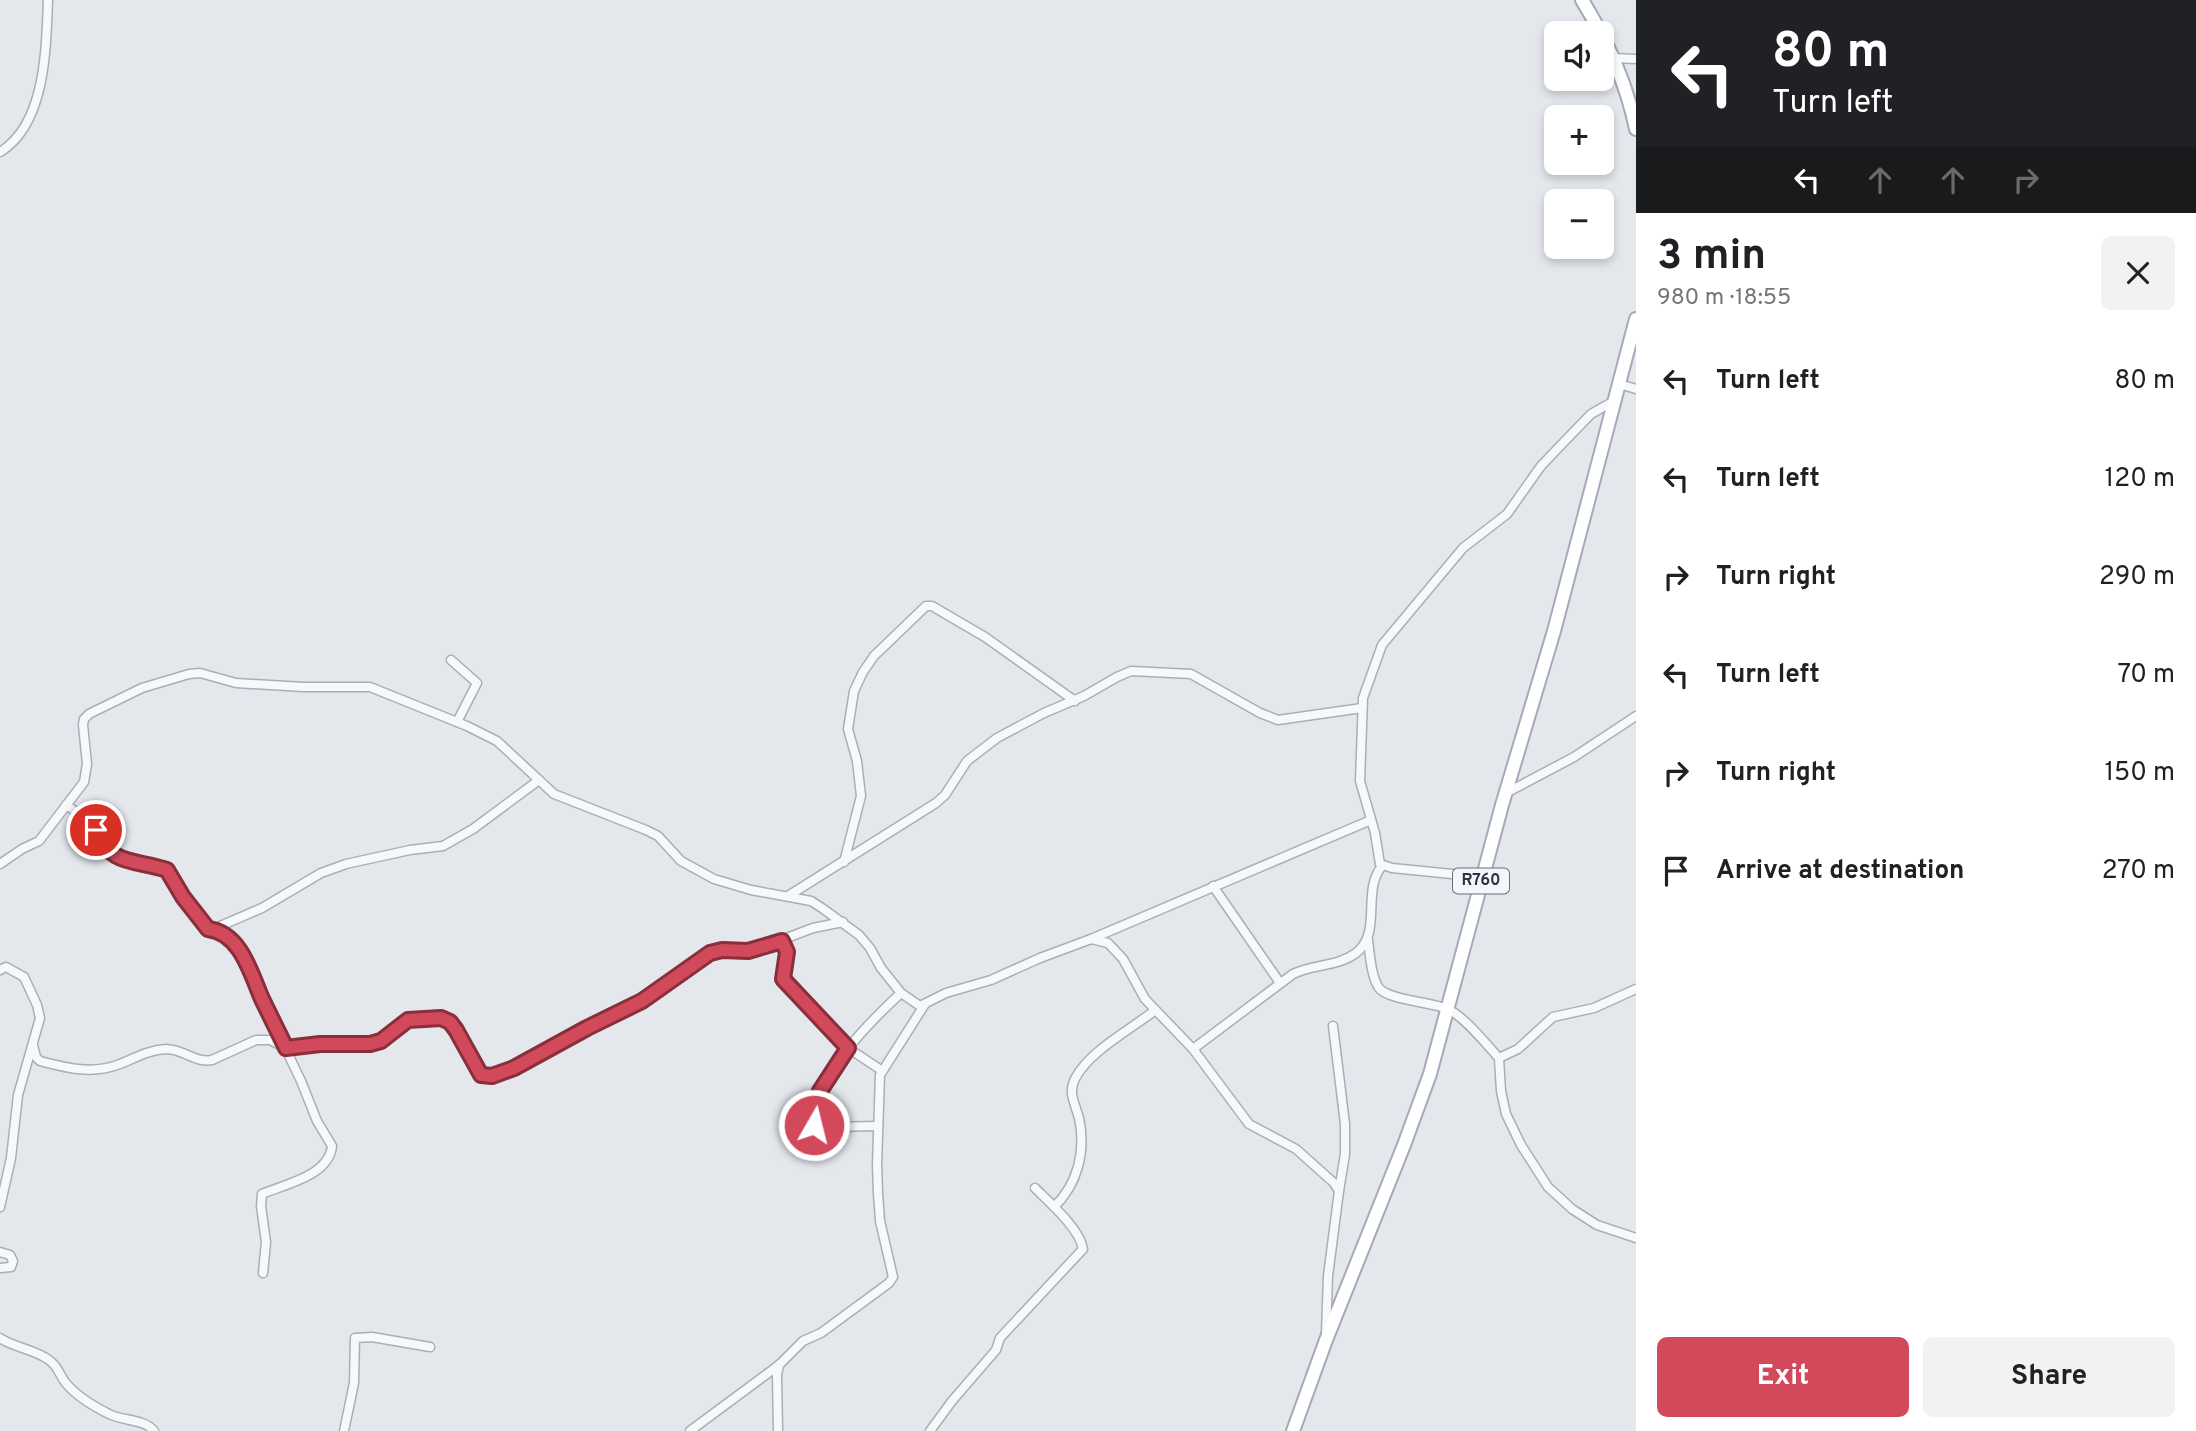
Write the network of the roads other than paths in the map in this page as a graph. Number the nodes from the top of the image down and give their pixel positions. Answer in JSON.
{"nodes":[{"id":1,"x":48,"y":0,"type":"edge"},
{"id":2,"x":1582,"y":0,"type":"edge"},
{"id":3,"x":1594,"y":21,"type":"edge"},
{"id":4,"x":1614,"y":58,"type":"joint"},
{"id":5,"x":1636,"y":59,"type":"edge"},
{"id":6,"x":1636,"y":128,"type":"edge"},
{"id":7,"x":0,"y":152,"type":"edge"},
{"id":8,"x":1636,"y":319,"type":"edge"},
{"id":9,"x":1619,"y":384,"type":"junction"},
{"id":10,"x":1636,"y":389,"type":"edge"},
{"id":11,"x":1614,"y":401,"type":"junction"},
{"id":12,"x":451,"y":660,"type":"dead end"},
{"id":13,"x":1075,"y":701,"type":"junction"},
{"id":14,"x":1362,"y":708,"type":"junction"},
{"id":15,"x":1636,"y":716,"type":"edge"},
{"id":16,"x":457,"y":722,"type":"junction"},
{"id":17,"x":539,"y":780,"type":"junction"},
{"id":18,"x":1506,"y":793,"type":"junction"},
{"id":19,"x":66,"y":805,"type":"junction"},
{"id":20,"x":1371,"y":820,"type":"junction"},
{"id":21,"x":844,"y":862,"type":"junction"},
{"id":22,"x":0,"y":864,"type":"edge"},
{"id":23,"x":1382,"y":866,"type":"junction"},
{"id":24,"x":1482,"y":877,"type":"junction"},
{"id":25,"x":1213,"y":886,"type":"junction"},
{"id":26,"x":788,"y":896,"type":"junction"},
{"id":27,"x":844,"y":922,"type":"junction"},
{"id":28,"x":214,"y":930,"type":"junction"},
{"id":29,"x":1091,"y":939,"type":"junction"},
{"id":30,"x":1368,"y":940,"type":"junction"},
{"id":31,"x":782,"y":941,"type":"junction"},
{"id":32,"x":0,"y":970,"type":"edge"},
{"id":33,"x":1280,"y":982,"type":"junction"},
{"id":34,"x":1636,"y":989,"type":"edge"},
{"id":35,"x":901,"y":993,"type":"junction"},
{"id":36,"x":925,"y":1004,"type":"junction"},
{"id":37,"x":1447,"y":1009,"type":"junction"},
{"id":38,"x":1154,"y":1011,"type":"junction"},
{"id":39,"x":1334,"y":1026,"type":"dead end"},
{"id":40,"x":33,"y":1045,"type":"junction"},
{"id":41,"x":286,"y":1048,"type":"junction"},
{"id":42,"x":848,"y":1048,"type":"junction"},
{"id":43,"x":1193,"y":1049,"type":"junction"},
{"id":44,"x":1499,"y":1058,"type":"junction"},
{"id":45,"x":40,"y":1060,"type":"junction"},
{"id":46,"x":26,"y":1069,"type":"junction"},
{"id":47,"x":881,"y":1070,"type":"junction"},
{"id":48,"x":878,"y":1126,"type":"junction"},
{"id":49,"x":1035,"y":1188,"type":"dead end"},
{"id":50,"x":1339,"y":1191,"type":"junction"},
{"id":51,"x":0,"y":1207,"type":"edge"},
{"id":52,"x":1054,"y":1208,"type":"junction"},
{"id":53,"x":1636,"y":1238,"type":"edge"},
{"id":54,"x":0,"y":1252,"type":"edge"},
{"id":55,"x":0,"y":1268,"type":"edge"},
{"id":56,"x":263,"y":1273,"type":"dead end"},
{"id":57,"x":0,"y":1338,"type":"edge"},
{"id":58,"x":1326,"y":1340,"type":"junction"},
{"id":59,"x":430,"y":1347,"type":"dead end"},
{"id":60,"x":779,"y":1365,"type":"junction"},
{"id":61,"x":154,"y":1431,"type":"edge"},
{"id":62,"x":344,"y":1431,"type":"edge"},
{"id":63,"x":690,"y":1431,"type":"edge"},
{"id":64,"x":778,"y":1431,"type":"edge"},
{"id":65,"x":930,"y":1431,"type":"edge"},
{"id":66,"x":1293,"y":1431,"type":"edge"}],
"edges":[{"from":1,"to":7,"type":"street"},
{"from":2,"to":3,"type":"main road"},
{"from":4,"to":5,"type":"street"},
{"from":4,"to":6,"type":"main road"},
{"from":8,"to":9,"type":"main road","number":"R760"},
{"from":9,"to":10,"type":"street"},
{"from":9,"to":11,"type":"main road","number":"R760"},
{"from":11,"to":14,"type":"street"},
{"from":11,"to":18,"type":"main road","number":"R760"},
{"from":12,"to":16,"type":"street"},
{"from":13,"to":14,"type":"street"},
{"from":13,"to":21,"type":"street"},
{"from":13,"to":21,"type":"street"},
{"from":14,"to":20,"type":"street"},
{"from":15,"to":18,"type":"street"},
{"from":16,"to":17,"type":"street"},
{"from":16,"to":19,"type":"street"},
{"from":17,"to":26,"type":"street"},
{"from":17,"to":28,"type":"street"},
{"from":18,"to":24,"type":"main road","number":"R760"},
{"from":19,"to":22,"type":"street"},
{"from":19,"to":28,"type":"street"},
{"from":20,"to":23,"type":"street"},
{"from":20,"to":25,"type":"street"},
{"from":21,"to":26,"type":"street"},
{"from":23,"to":24,"type":"street"},
{"from":23,"to":30,"type":"street"},
{"from":24,"to":37,"type":"main road","number":"R760"},
{"from":25,"to":29,"type":"street"},
{"from":25,"to":33,"type":"street"},
{"from":26,"to":27,"type":"street"},
{"from":27,"to":31,"type":"street"},
{"from":27,"to":35,"type":"street"},
{"from":28,"to":41,"type":"street"},
{"from":29,"to":36,"type":"street"},
{"from":29,"to":38,"type":"street"},
{"from":30,"to":33,"type":"street"},
{"from":30,"to":37,"type":"street"},
{"from":31,"to":41,"type":"street"},
{"from":31,"to":42,"type":"street"},
{"from":32,"to":40,"type":"street"},
{"from":33,"to":43,"type":"street"},
{"from":34,"to":44,"type":"street"},
{"from":35,"to":36,"type":"street"},
{"from":35,"to":42,"type":"street"},
{"from":36,"to":47,"type":"street"},
{"from":37,"to":44,"type":"street"},
{"from":37,"to":58,"type":"main road","number":"R760"},
{"from":38,"to":43,"type":"street"},
{"from":38,"to":52,"type":"street"},
{"from":39,"to":50,"type":"street"},
{"from":40,"to":45,"type":"street"},
{"from":40,"to":46,"type":"street"},
{"from":41,"to":45,"type":"street"},
{"from":41,"to":56,"type":"street"},
{"from":42,"to":47,"type":"street"},
{"from":42,"to":48,"type":"street"},
{"from":43,"to":50,"type":"street"},
{"from":44,"to":53,"type":"street"},
{"from":45,"to":46,"type":"street"},
{"from":46,"to":51,"type":"street"},
{"from":47,"to":48,"type":"street"},
{"from":48,"to":60,"type":"street"},
{"from":49,"to":52,"type":"street"},
{"from":50,"to":58,"type":"street"},
{"from":52,"to":65,"type":"street"},
{"from":54,"to":55,"type":"street"},
{"from":57,"to":61,"type":"street"},
{"from":58,"to":66,"type":"main road","number":"R760"},
{"from":59,"to":62,"type":"street"},
{"from":60,"to":63,"type":"street"},
{"from":60,"to":64,"type":"street"}]}
